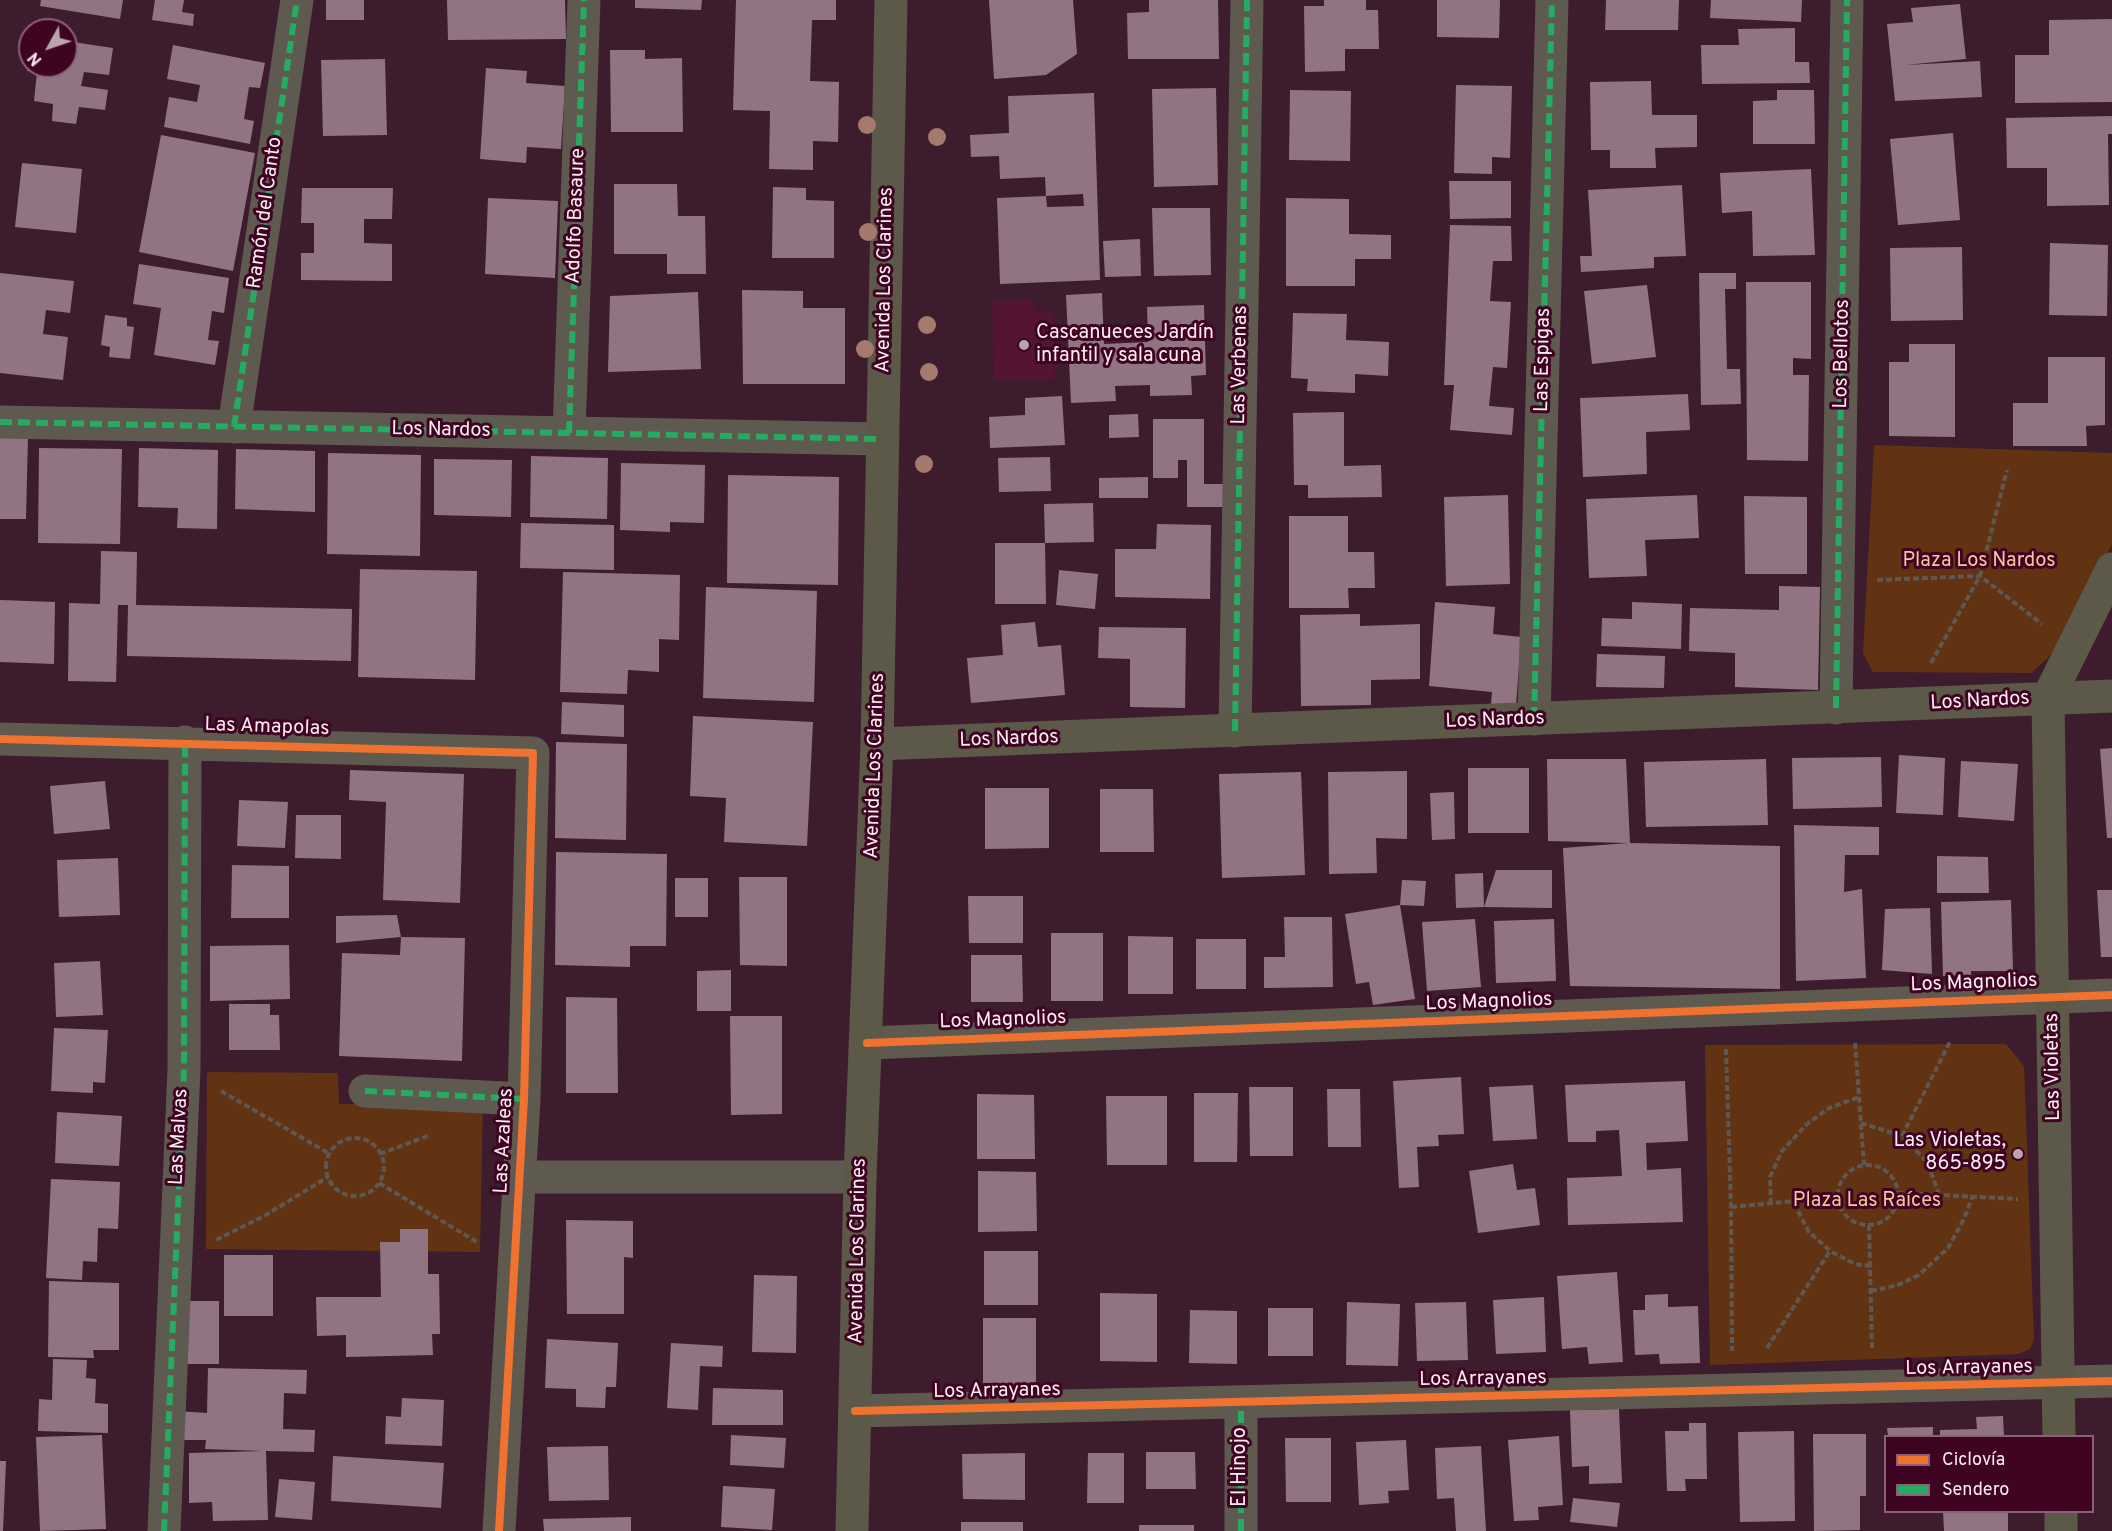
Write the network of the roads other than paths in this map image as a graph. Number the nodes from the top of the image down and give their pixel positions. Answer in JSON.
{"nodes":[{"id":1,"x":297,"y":0,"type":"edge"},
{"id":2,"x":584,"y":0,"type":"edge"},
{"id":3,"x":891,"y":0,"type":"edge"},
{"id":4,"x":1247,"y":0,"type":"edge"},
{"id":5,"x":1552,"y":0,"type":"edge"},
{"id":6,"x":1847,"y":0,"type":"edge"},
{"id":7,"x":0,"y":422,"type":"edge"},
{"id":8,"x":234,"y":427,"type":"junction"},
{"id":9,"x":569,"y":433,"type":"junction"},
{"id":10,"x":882,"y":439,"type":"junction"},
{"id":11,"x":2112,"y":569,"type":"edge"},
{"id":12,"x":2112,"y":696,"type":"edge"},
{"id":13,"x":2048,"y":698,"type":"junction"},
{"id":14,"x":1836,"y":708,"type":"junction"},
{"id":15,"x":1534,"y":719,"type":"junction"},
{"id":16,"x":1235,"y":731,"type":"junction"},
{"id":17,"x":0,"y":739,"type":"edge"},
{"id":18,"x":185,"y":742,"type":"junction"},
{"id":19,"x":877,"y":744,"type":"junction"},
{"id":20,"x":533,"y":753,"type":"joint"},
{"id":21,"x":2112,"y":995,"type":"edge"},
{"id":22,"x":2053,"y":997,"type":"junction"},
{"id":23,"x":867,"y":1043,"type":"junction"},
{"id":24,"x":365,"y":1091,"type":"dead end"},
{"id":25,"x":524,"y":1099,"type":"junction"},
{"id":26,"x":860,"y":1177,"type":"junction"},
{"id":27,"x":519,"y":1178,"type":"junction"},
{"id":28,"x":2112,"y":1381,"type":"edge"},
{"id":29,"x":2058,"y":1383,"type":"junction"},
{"id":30,"x":1241,"y":1403,"type":"junction"},
{"id":31,"x":855,"y":1411,"type":"junction"},
{"id":32,"x":2059,"y":1435,"type":"edge"},
{"id":33,"x":2061,"y":1513,"type":"edge"},
{"id":34,"x":164,"y":1531,"type":"edge"},
{"id":35,"x":499,"y":1531,"type":"edge"},
{"id":36,"x":852,"y":1531,"type":"edge"},
{"id":37,"x":1240,"y":1531,"type":"edge"},
{"id":38,"x":2061,"y":1531,"type":"edge"}],
"edges":[{"from":1,"to":8,"type":"street","name":"Ramón del Canto"},
{"from":2,"to":9,"type":"street","name":"Adolfo Basaure"},
{"from":3,"to":10,"type":"street","name":"Avenida Los Clarines"},
{"from":4,"to":16,"type":"street","name":"Las Verbenas"},
{"from":5,"to":15,"type":"street","name":"Las Espigas"},
{"from":6,"to":14,"type":"street","name":"Los Bellotos"},
{"from":7,"to":8,"type":"street","name":"Los Nardos"},
{"from":8,"to":9,"type":"street","name":"Los Nardos"},
{"from":9,"to":10,"type":"street","name":"Los Nardos"},
{"from":10,"to":19,"type":"street","name":"Avenida Los Clarines"},
{"from":11,"to":13,"type":"street","name":"Las Violetas"},
{"from":12,"to":13,"type":"street","name":"Los Nardos"},
{"from":13,"to":14,"type":"street","name":"Los Nardos"},
{"from":13,"to":22,"type":"street","name":"Las Violetas"},
{"from":14,"to":15,"type":"street","name":"Los Nardos"},
{"from":15,"to":16,"type":"street","name":"Los Nardos"},
{"from":16,"to":19,"type":"street","name":"Los Nardos"},
{"from":17,"to":18,"type":"street","name":"Las Amapolas"},
{"from":18,"to":20,"type":"street","name":"Las Amapolas"},
{"from":18,"to":34,"type":"street","name":"Las Malvas"},
{"from":19,"to":23,"type":"street","name":"Avenida Los Clarines"},
{"from":20,"to":25,"type":"street","name":"Las Azaleas"},
{"from":21,"to":22,"type":"street","name":"Los Magnolios"},
{"from":22,"to":23,"type":"street","name":"Los Magnolios"},
{"from":22,"to":29,"type":"street","name":"Las Violetas"},
{"from":23,"to":26,"type":"street","name":"Avenida Los Clarines"},
{"from":24,"to":25,"type":"street"},
{"from":25,"to":27,"type":"street","name":"Las Azaleas"},
{"from":26,"to":27,"type":"street"},
{"from":26,"to":31,"type":"street","name":"Avenida Los Clarines"},
{"from":27,"to":35,"type":"street","name":"Las Azaleas"},
{"from":28,"to":29,"type":"street","name":"Los Arrayanes"},
{"from":29,"to":30,"type":"street","name":"Los Arrayanes"},
{"from":29,"to":32,"type":"street","name":"Las Violetas"},
{"from":30,"to":31,"type":"street","name":"Los Arrayanes"},
{"from":30,"to":37,"type":"street","name":"El Hinojo"},
{"from":31,"to":36,"type":"street","name":"Avenida Los Clarines"},
{"from":33,"to":38,"type":"street"}]}
